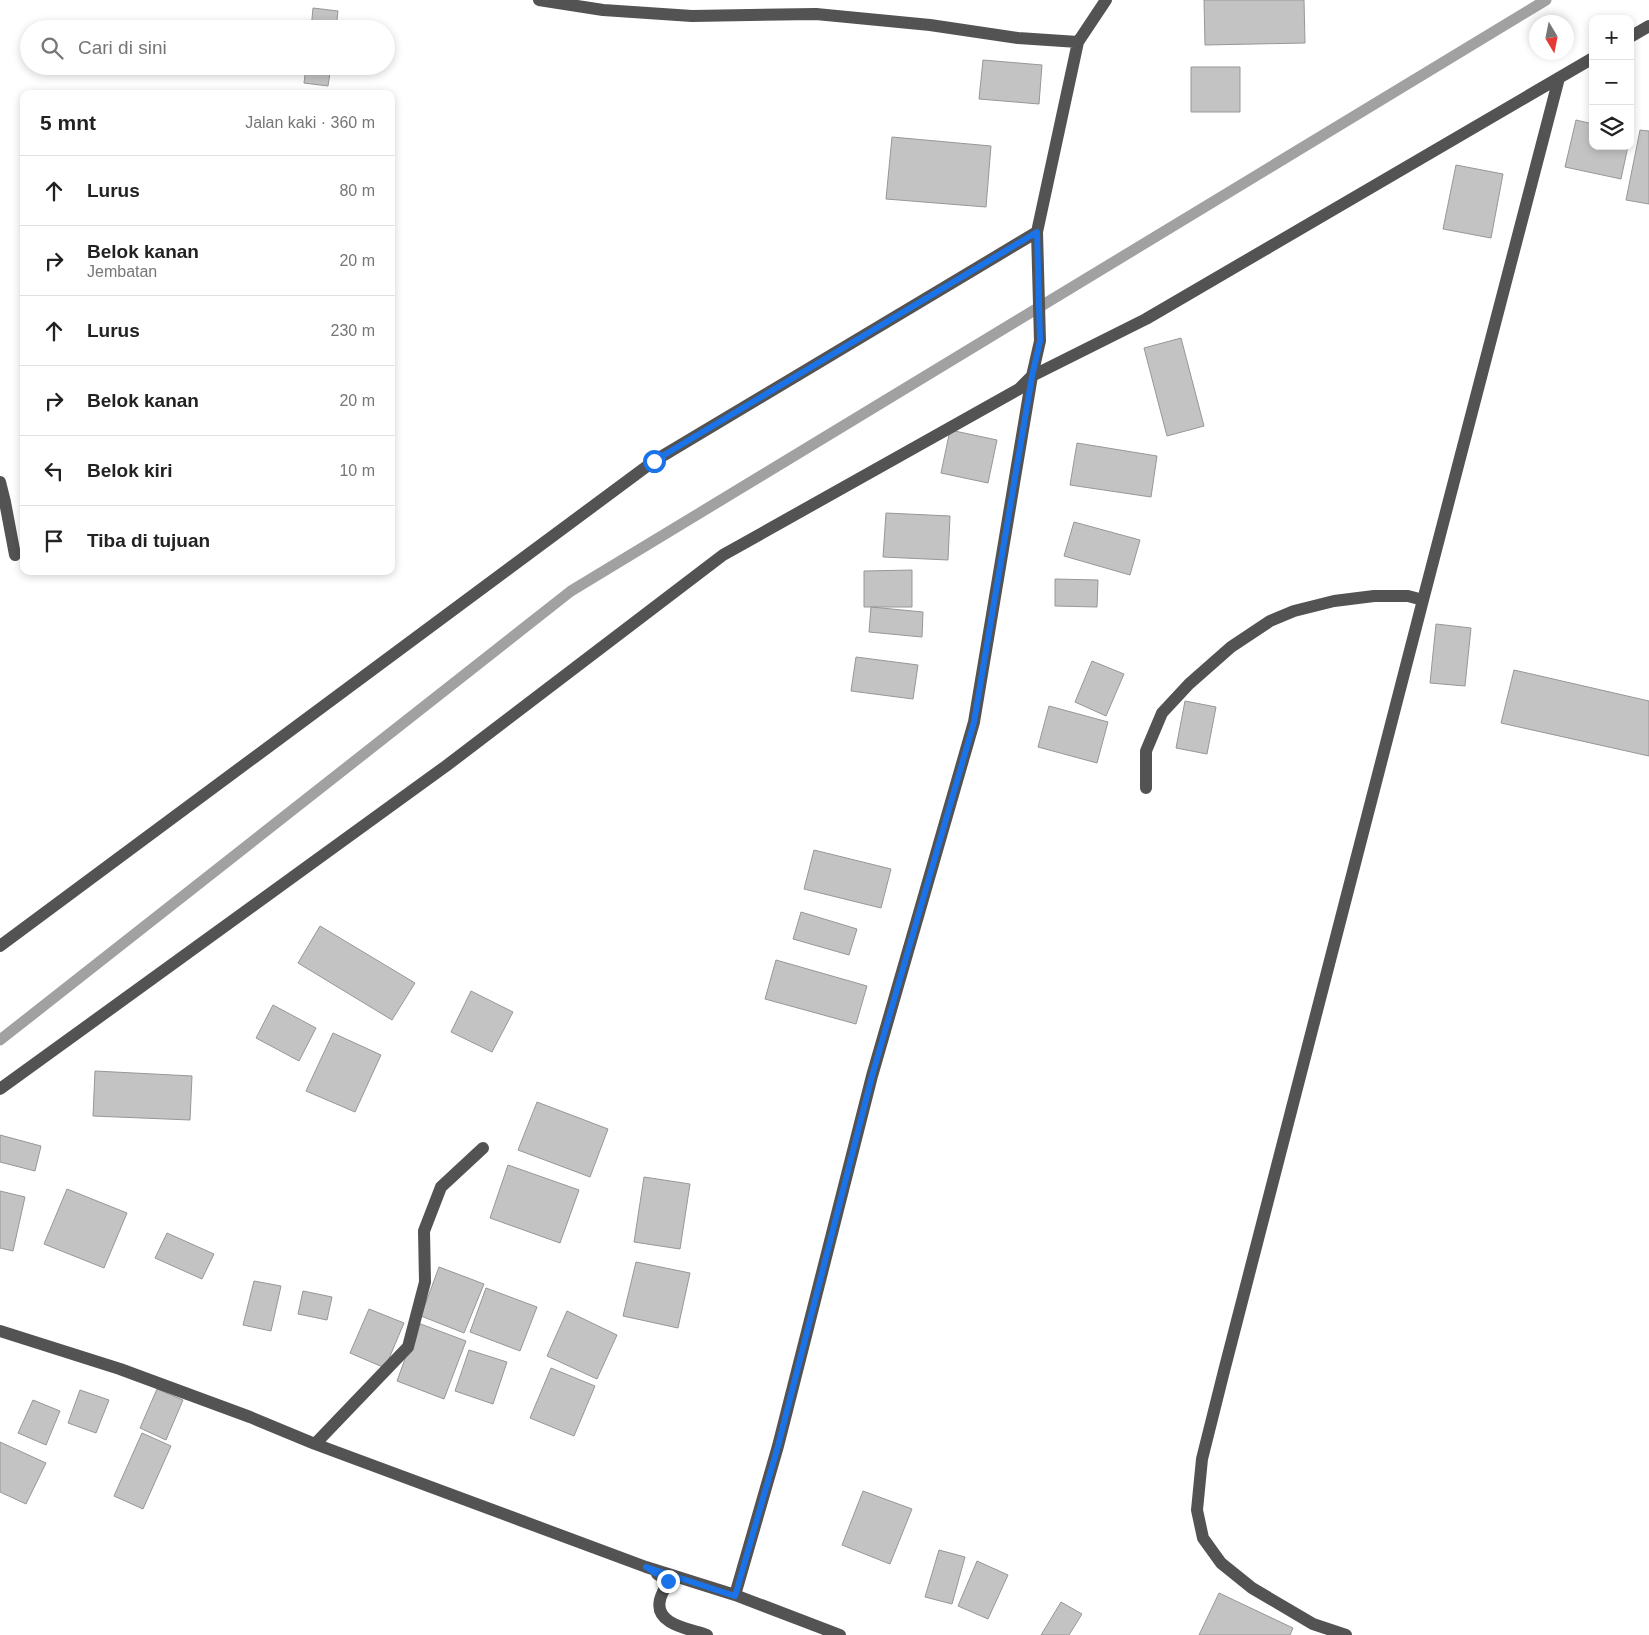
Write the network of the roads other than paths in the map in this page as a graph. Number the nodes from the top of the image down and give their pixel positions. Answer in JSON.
{"nodes":[{"id":1,"x":539,"y":0,"type":"edge"},
{"id":2,"x":1106,"y":0,"type":"edge"},
{"id":3,"x":1649,"y":26,"type":"edge"},
{"id":4,"x":1634,"y":35,"type":"edge"},
{"id":5,"x":1078,"y":42,"type":"junction"},
{"id":6,"x":1590,"y":60,"type":"edge"},
{"id":7,"x":1559,"y":78,"type":"junction"},
{"id":8,"x":1037,"y":232,"type":"junction"},
{"id":9,"x":1032,"y":376,"type":"junction"},
{"id":10,"x":0,"y":482,"type":"edge"},
{"id":11,"x":15,"y":555,"type":"dead end"},
{"id":12,"x":1423,"y":600,"type":"junction"},
{"id":13,"x":1146,"y":788,"type":"dead end"},
{"id":14,"x":0,"y":946,"type":"edge"},
{"id":15,"x":0,"y":1089,"type":"edge"},
{"id":16,"x":483,"y":1148,"type":"dead end"},
{"id":17,"x":0,"y":1331,"type":"edge"},
{"id":18,"x":315,"y":1444,"type":"junction"},
{"id":19,"x":646,"y":1567,"type":"junction"},
{"id":20,"x":735,"y":1596,"type":"junction"},
{"id":21,"x":707,"y":1635,"type":"edge"},
{"id":22,"x":840,"y":1635,"type":"edge"},
{"id":23,"x":1346,"y":1635,"type":"edge"}],
"edges":[{"from":1,"to":5,"type":"street"},
{"from":2,"to":5,"type":"street"},
{"from":3,"to":4,"type":"street"},
{"from":5,"to":8,"type":"street"},
{"from":6,"to":7,"type":"street"},
{"from":7,"to":9,"type":"street"},
{"from":7,"to":12,"type":"street"},
{"from":8,"to":9,"type":"street"},
{"from":8,"to":14,"type":"street"},
{"from":9,"to":15,"type":"street"},
{"from":9,"to":20,"type":"street"},
{"from":10,"to":11,"type":"street"},
{"from":12,"to":13,"type":"street"},
{"from":12,"to":23,"type":"street"},
{"from":16,"to":18,"type":"street"},
{"from":17,"to":18,"type":"street"},
{"from":18,"to":19,"type":"street"},
{"from":19,"to":20,"type":"street"},
{"from":19,"to":21,"type":"street"},
{"from":20,"to":22,"type":"street"}]}
